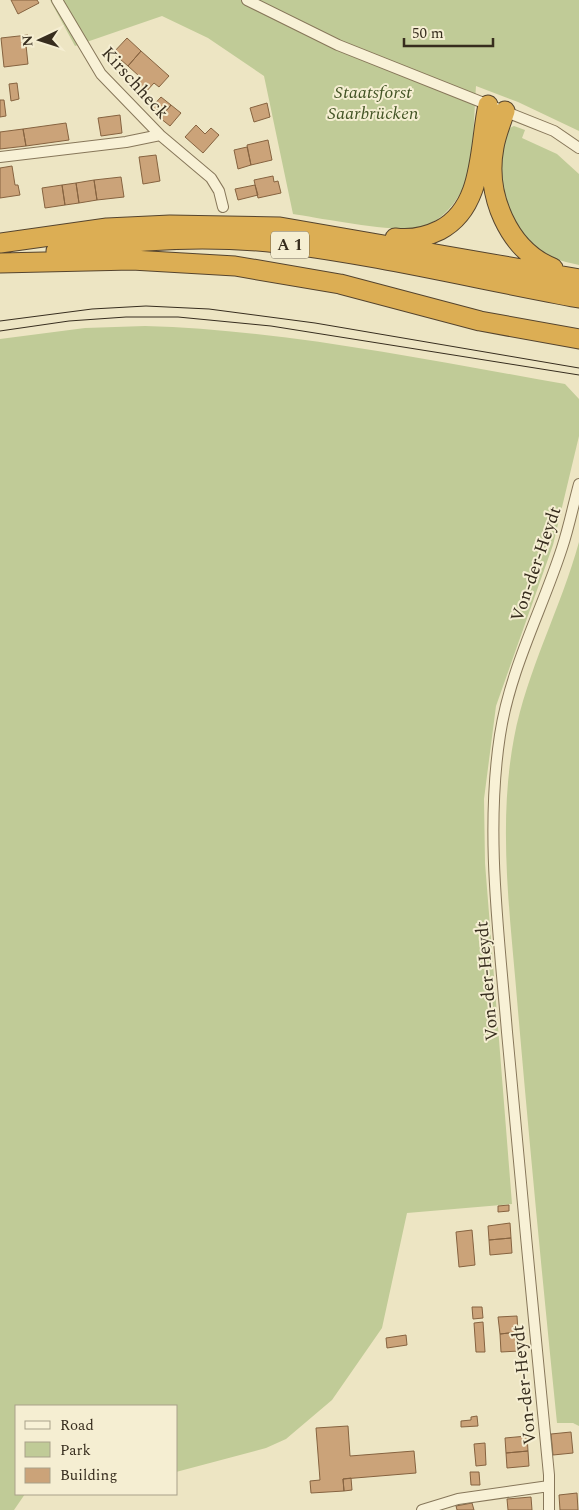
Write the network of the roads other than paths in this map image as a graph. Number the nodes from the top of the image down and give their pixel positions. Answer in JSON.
{"nodes":[{"id":1,"x":57,"y":0,"type":"edge"},
{"id":2,"x":247,"y":0,"type":"edge"},
{"id":3,"x":497,"y":108,"type":"junction"},
{"id":4,"x":160,"y":134,"type":"junction"},
{"id":5,"x":579,"y":148,"type":"edge"},
{"id":6,"x":0,"y":157,"type":"edge"},
{"id":7,"x":223,"y":207,"type":"dead end"},
{"id":8,"x":332,"y":235,"type":"junction"},
{"id":9,"x":0,"y":243,"type":"edge"},
{"id":10,"x":0,"y":262,"type":"edge"},
{"id":11,"x":579,"y":279,"type":"edge"},
{"id":12,"x":578,"y":298,"type":"edge"},
{"id":13,"x":579,"y":339,"type":"edge"},
{"id":14,"x":579,"y":484,"type":"edge"},
{"id":15,"x":549,"y":1486,"type":"junction"},
{"id":16,"x":422,"y":1510,"type":"edge"},
{"id":17,"x":549,"y":1510,"type":"edge"}],
"edges":[{"from":1,"to":4,"type":"street","name":"Kirschheck"},
{"from":2,"to":3,"type":"street"},
{"from":3,"to":5,"type":"street"},
{"from":3,"to":8,"type":"highway"},
{"from":3,"to":11,"type":"highway"},
{"from":4,"to":6,"type":"street","name":"Kirschheck"},
{"from":4,"to":7,"type":"street","name":"Kirschheck"},
{"from":8,"to":9,"type":"highway","number":"A 1"},
{"from":8,"to":11,"type":"highway","number":"A 1"},
{"from":10,"to":12,"type":"highway","number":"A 1"},
{"from":10,"to":13,"type":"highway"},
{"from":14,"to":15,"type":"street","name":"Von-der-Heydt"},
{"from":15,"to":16,"type":"street"},
{"from":15,"to":17,"type":"street","name":"Von-der-Heydt"}]}
